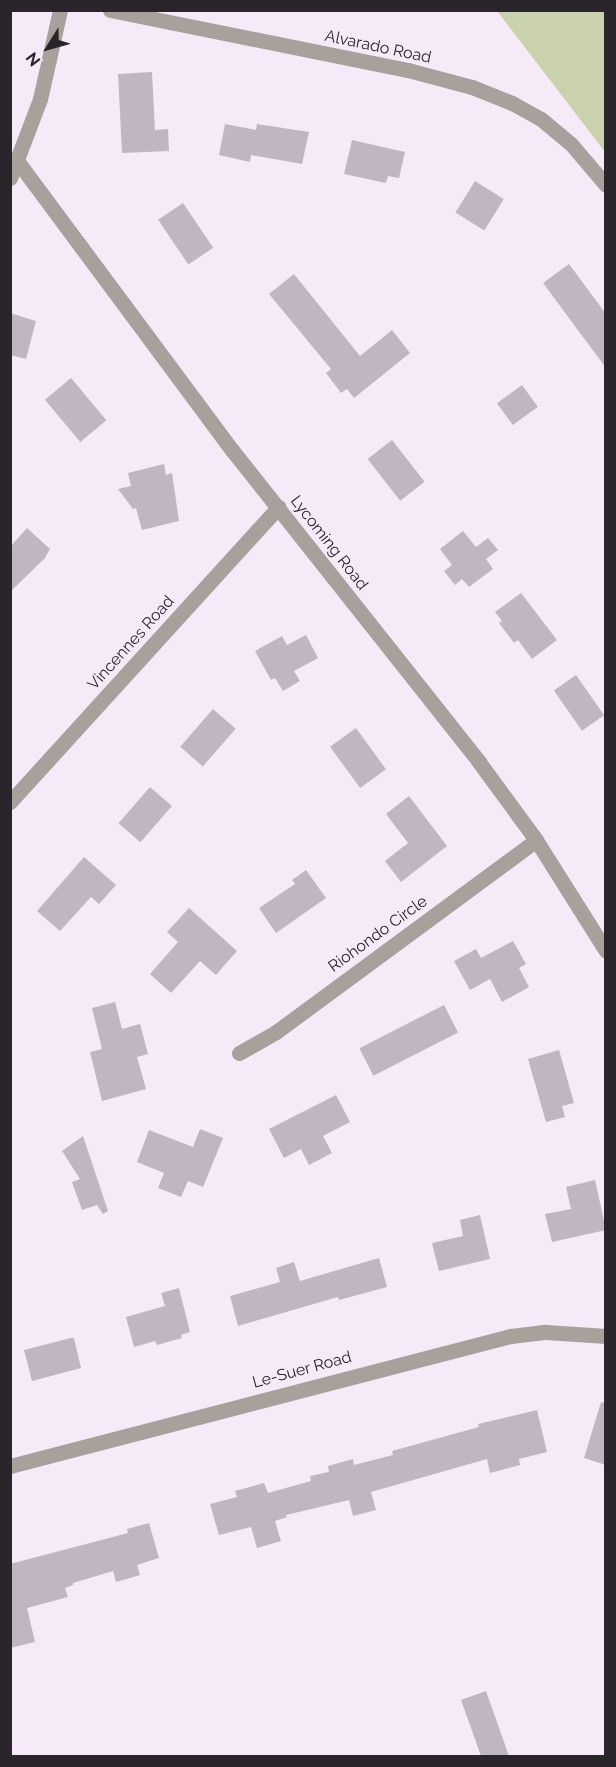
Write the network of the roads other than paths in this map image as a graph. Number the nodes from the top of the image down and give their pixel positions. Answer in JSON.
{"nodes":[{"id":1,"x":60,"y":10,"type":"edge"},
{"id":2,"x":110,"y":10,"type":"edge"},
{"id":3,"x":18,"y":162,"type":"junction"},
{"id":4,"x":10,"y":178,"type":"edge"},
{"id":5,"x":606,"y":185,"type":"edge"},
{"id":6,"x":278,"y":507,"type":"junction"},
{"id":7,"x":10,"y":802,"type":"edge"},
{"id":8,"x":536,"y":840,"type":"junction"},
{"id":9,"x":606,"y":951,"type":"edge"},
{"id":10,"x":239,"y":1053,"type":"dead end"},
{"id":11,"x":606,"y":1336,"type":"edge"},
{"id":12,"x":10,"y":1466,"type":"edge"}],
"edges":[{"from":1,"to":3,"type":"street"},
{"from":2,"to":5,"type":"street","name":"Alvarado Road"},
{"from":3,"to":4,"type":"street"},
{"from":3,"to":6,"type":"street","name":"Lycoming Road"},
{"from":6,"to":7,"type":"street","name":"Vincennes Road"},
{"from":6,"to":8,"type":"street","name":"Lycoming Road"},
{"from":8,"to":9,"type":"street","name":"Lycoming Road"},
{"from":8,"to":10,"type":"street","name":"Riohondo Circle"},
{"from":11,"to":12,"type":"street","name":"Le-Suer Road"}]}
